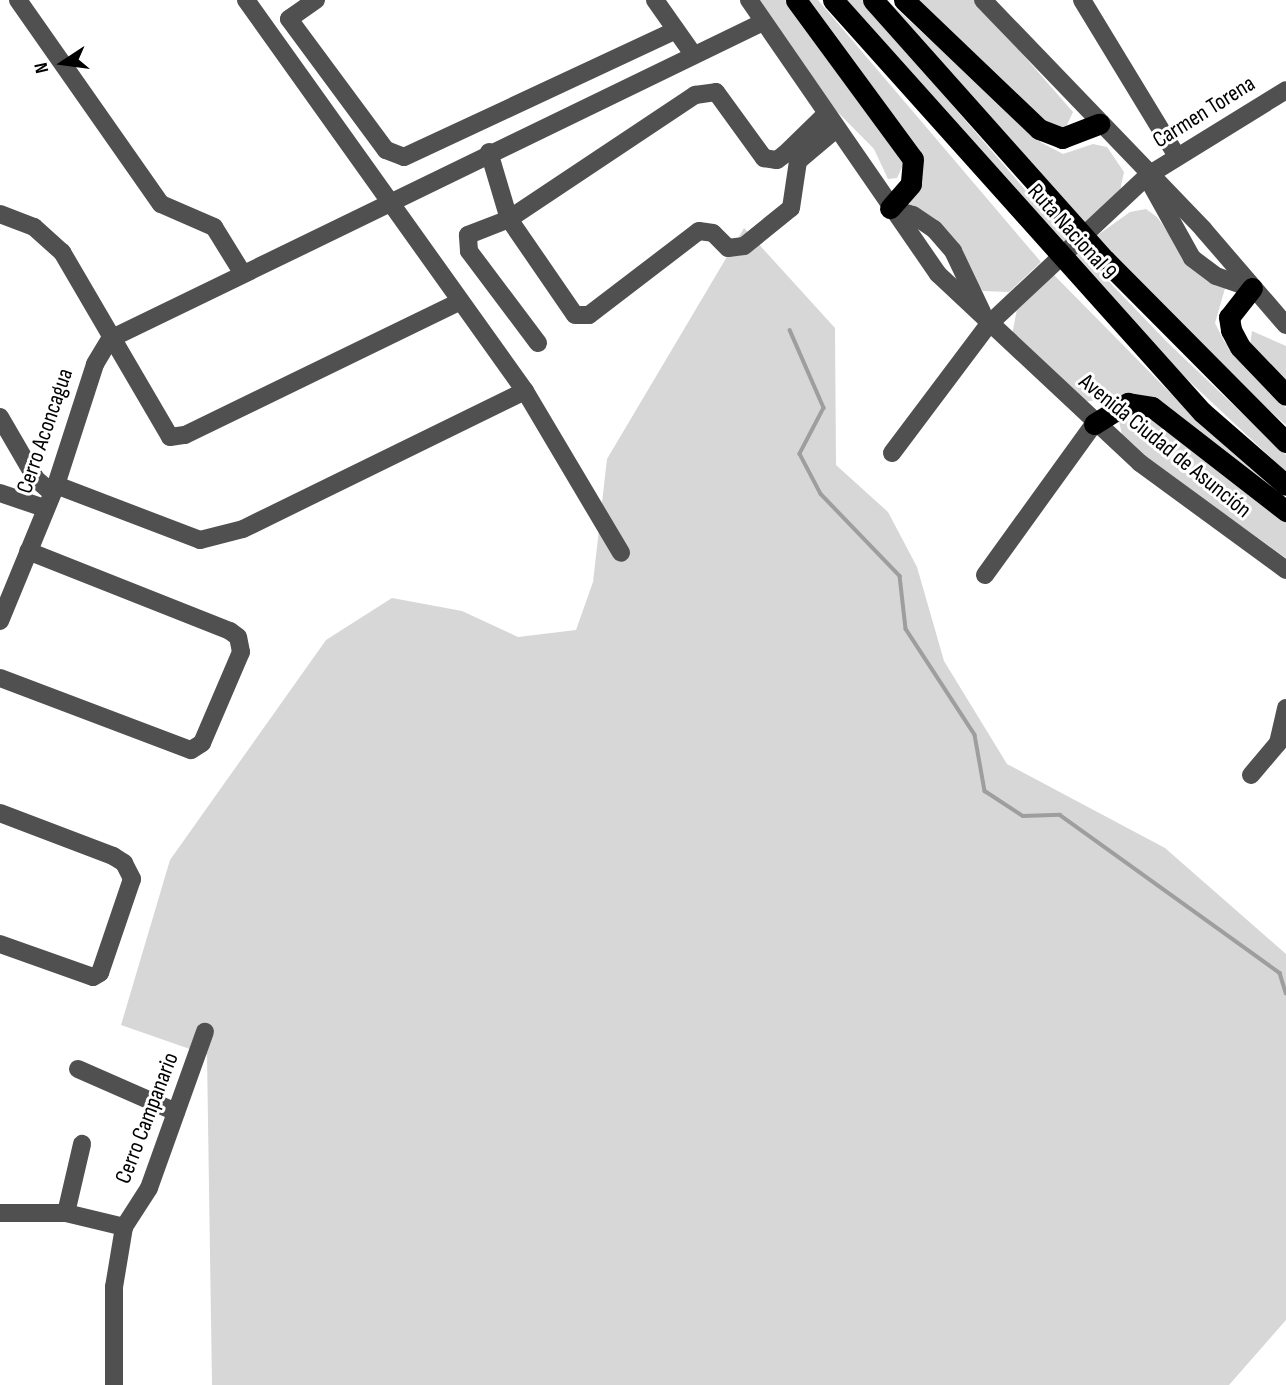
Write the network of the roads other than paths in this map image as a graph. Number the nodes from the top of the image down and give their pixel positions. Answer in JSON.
{"nodes":[{"id":1,"x":18,"y":0,"type":"edge"},
{"id":2,"x":246,"y":0,"type":"edge"},
{"id":3,"x":316,"y":0,"type":"edge"},
{"id":4,"x":655,"y":0,"type":"edge"},
{"id":5,"x":749,"y":0,"type":"edge"},
{"id":6,"x":796,"y":0,"type":"edge"},
{"id":7,"x":833,"y":0,"type":"edge"},
{"id":8,"x":873,"y":0,"type":"edge"},
{"id":9,"x":904,"y":0,"type":"edge"},
{"id":10,"x":983,"y":0,"type":"edge"},
{"id":11,"x":1082,"y":0,"type":"edge"},
{"id":12,"x":763,"y":22,"type":"junction"},
{"id":13,"x":676,"y":30,"type":"junction"},
{"id":14,"x":693,"y":54,"type":"junction"},
{"id":15,"x":1286,"y":90,"type":"edge"},
{"id":16,"x":831,"y":122,"type":"junction"},
{"id":17,"x":1099,"y":124,"type":"junction"},
{"id":18,"x":489,"y":152,"type":"junction"},
{"id":19,"x":1177,"y":156,"type":"junction"},
{"id":20,"x":1147,"y":176,"type":"junction"},
{"id":21,"x":387,"y":201,"type":"junction"},
{"id":22,"x":890,"y":208,"type":"junction"},
{"id":23,"x":0,"y":215,"type":"edge"},
{"id":24,"x":509,"y":219,"type":"junction"},
{"id":25,"x":243,"y":274,"type":"junction"},
{"id":26,"x":1252,"y":288,"type":"junction"},
{"id":27,"x":459,"y":302,"type":"junction"},
{"id":28,"x":988,"y":325,"type":"junction"},
{"id":29,"x":1286,"y":325,"type":"edge"},
{"id":30,"x":110,"y":339,"type":"junction"},
{"id":31,"x":538,"y":343,"type":"dead end"},
{"id":32,"x":525,"y":391,"type":"junction"},
{"id":33,"x":1286,"y":395,"type":"edge"},
{"id":34,"x":0,"y":417,"type":"edge"},
{"id":35,"x":1094,"y":424,"type":"junction"},
{"id":36,"x":1286,"y":442,"type":"edge"},
{"id":37,"x":892,"y":453,"type":"dead end"},
{"id":38,"x":1286,"y":485,"type":"edge"},
{"id":39,"x":0,"y":493,"type":"edge"},
{"id":40,"x":51,"y":495,"type":"junction"},
{"id":41,"x":1286,"y":511,"type":"edge"},
{"id":42,"x":28,"y":551,"type":"junction"},
{"id":43,"x":621,"y":553,"type":"dead end"},
{"id":44,"x":1286,"y":570,"type":"edge"},
{"id":45,"x":985,"y":575,"type":"dead end"},
{"id":46,"x":0,"y":621,"type":"edge"},
{"id":47,"x":0,"y":678,"type":"edge"},
{"id":48,"x":1286,"y":708,"type":"edge"},
{"id":49,"x":1251,"y":775,"type":"dead end"},
{"id":50,"x":0,"y":813,"type":"edge"},
{"id":51,"x":0,"y":944,"type":"edge"},
{"id":52,"x":205,"y":1032,"type":"dead end"},
{"id":53,"x":78,"y":1069,"type":"dead end"},
{"id":54,"x":176,"y":1112,"type":"junction"},
{"id":55,"x":82,"y":1144,"type":"dead end"},
{"id":56,"x":0,"y":1213,"type":"edge"},
{"id":57,"x":66,"y":1213,"type":"junction"},
{"id":58,"x":124,"y":1227,"type":"junction"},
{"id":59,"x":114,"y":1385,"type":"edge"}],
"edges":[{"from":1,"to":25,"type":"street"},
{"from":2,"to":21,"type":"street"},
{"from":3,"to":13,"type":"street"},
{"from":4,"to":13,"type":"street"},
{"from":5,"to":12,"type":"street","name":"Avenida Ciudad de Asunción"},
{"from":6,"to":22,"type":"highway"},
{"from":7,"to":38,"type":"highway","name":"Ruta Nacional 9"},
{"from":8,"to":36,"type":"highway","name":"Ruta Nacional 9"},
{"from":9,"to":17,"type":"highway"},
{"from":10,"to":17,"type":"street"},
{"from":11,"to":19,"type":"street"},
{"from":12,"to":14,"type":"street"},
{"from":12,"to":16,"type":"street","name":"Avenida Ciudad de Asunción"},
{"from":13,"to":14,"type":"street"},
{"from":14,"to":18,"type":"street"},
{"from":15,"to":19,"type":"street","name":"Carmen Torena"},
{"from":16,"to":22,"type":"street","name":"Avenida Ciudad de Asunción"},
{"from":16,"to":24,"type":"street"},
{"from":16,"to":24,"type":"street"},
{"from":17,"to":20,"type":"street"},
{"from":18,"to":21,"type":"street"},
{"from":18,"to":24,"type":"street"},
{"from":19,"to":20,"type":"street","name":"Carmen Torena"},
{"from":20,"to":26,"type":"street"},
{"from":20,"to":26,"type":"street"},
{"from":20,"to":28,"type":"street","name":"Carmen Torena"},
{"from":21,"to":25,"type":"street"},
{"from":21,"to":27,"type":"street"},
{"from":22,"to":28,"type":"street","name":"Avenida Ciudad de Asunción"},
{"from":22,"to":28,"type":"street","name":"Avenida Ciudad de Asunción"},
{"from":23,"to":30,"type":"street"},
{"from":24,"to":31,"type":"street"},
{"from":25,"to":30,"type":"street"},
{"from":26,"to":29,"type":"street"},
{"from":26,"to":33,"type":"highway"},
{"from":27,"to":30,"type":"street"},
{"from":27,"to":32,"type":"street"},
{"from":28,"to":35,"type":"street","name":"Avenida Ciudad de Asunción"},
{"from":28,"to":37,"type":"street","name":"Carmen Torena"},
{"from":30,"to":40,"type":"street","name":"Cerro Aconcagua"},
{"from":32,"to":40,"type":"street"},
{"from":32,"to":43,"type":"street"},
{"from":34,"to":40,"type":"street"},
{"from":35,"to":41,"type":"highway"},
{"from":35,"to":44,"type":"street","name":"Avenida Ciudad de Asunción"},
{"from":35,"to":45,"type":"street"},
{"from":39,"to":40,"type":"street"},
{"from":40,"to":42,"type":"street","name":"Cerro Aconcagua"},
{"from":42,"to":46,"type":"street","name":"Cerro Aconcagua"},
{"from":42,"to":47,"type":"street"},
{"from":48,"to":49,"type":"street"},
{"from":50,"to":51,"type":"street"},
{"from":52,"to":54,"type":"street","name":"Cerro Campanario"},
{"from":53,"to":54,"type":"street"},
{"from":54,"to":58,"type":"street","name":"Cerro Campanario"},
{"from":55,"to":57,"type":"street"},
{"from":56,"to":57,"type":"street"},
{"from":57,"to":58,"type":"street"},
{"from":58,"to":59,"type":"street","name":"Cerro Campanario"}]}
